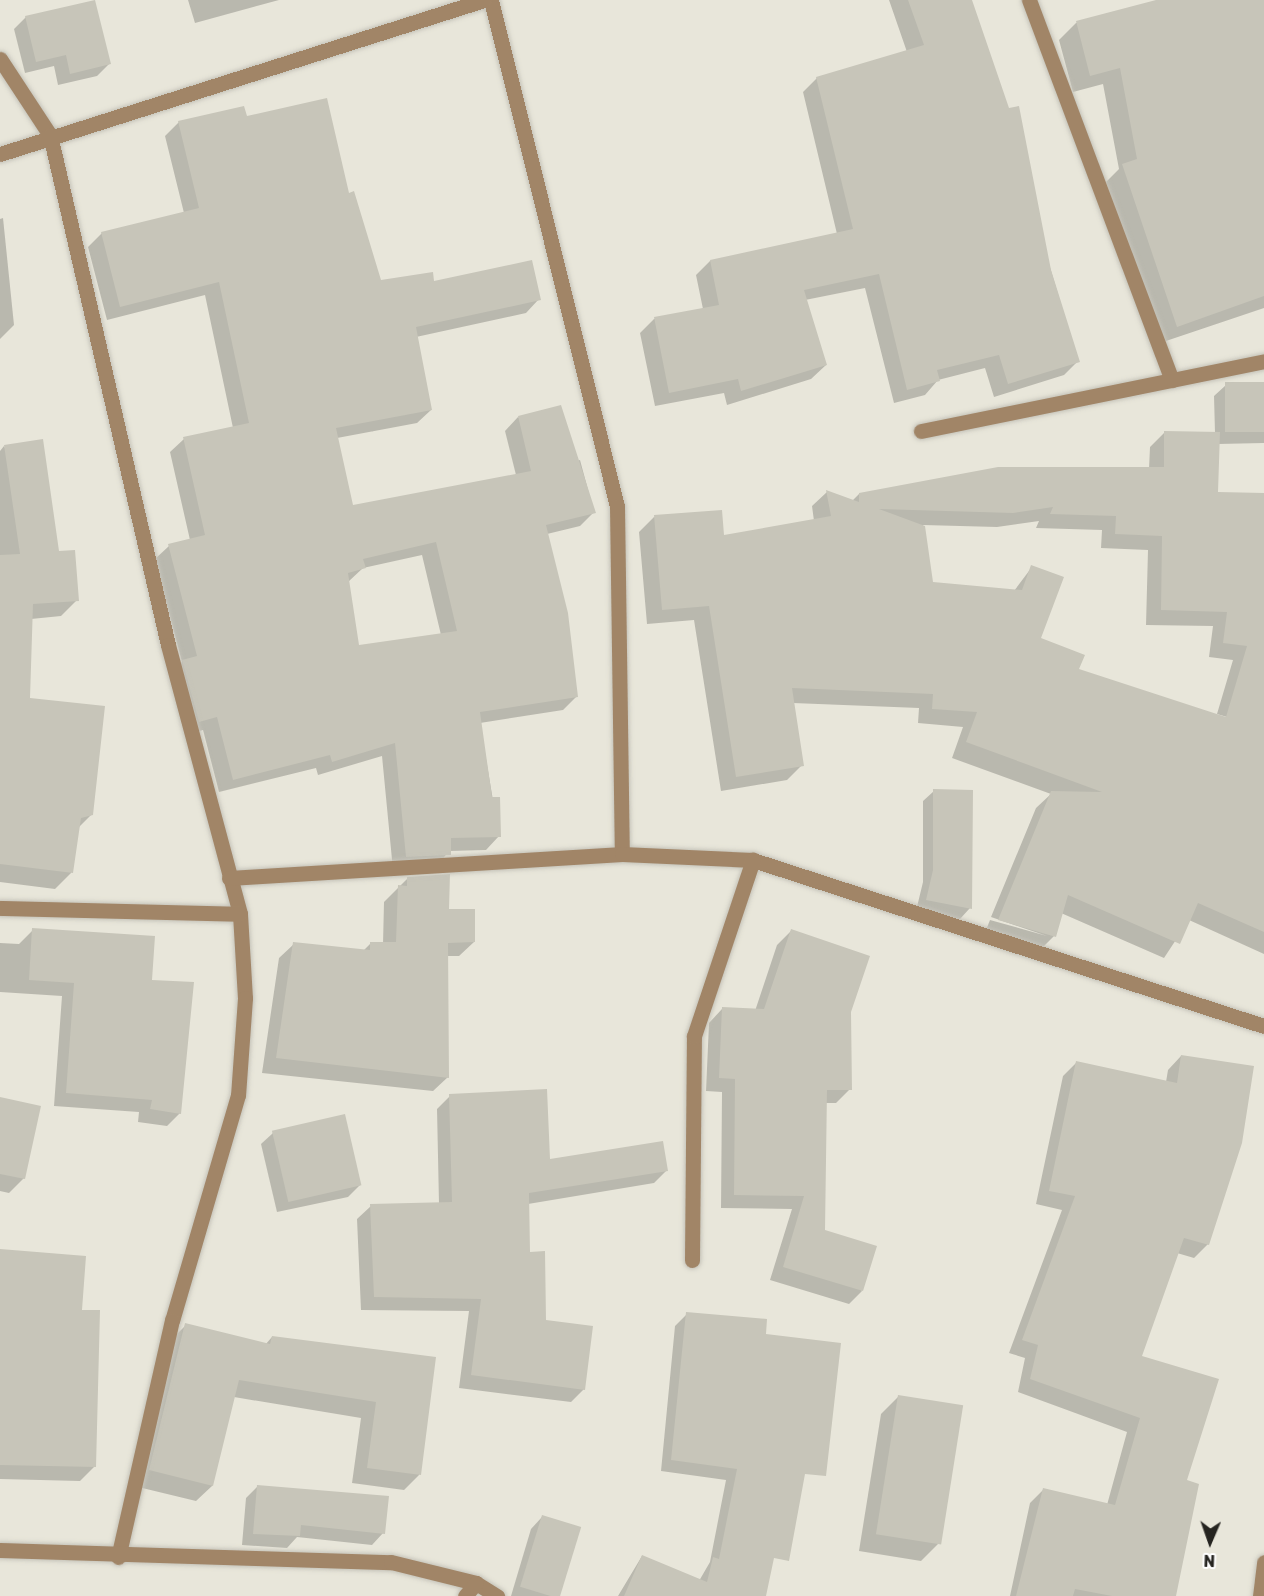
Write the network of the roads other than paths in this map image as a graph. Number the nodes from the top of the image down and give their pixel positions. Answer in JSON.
{"nodes":[{"id":1,"x":484,"y":0,"type":"edge"},
{"id":2,"x":491,"y":0,"type":"edge"},
{"id":3,"x":1029,"y":0,"type":"edge"},
{"id":4,"x":0,"y":59,"type":"edge"},
{"id":5,"x":50,"y":135,"type":"junction"},
{"id":6,"x":0,"y":154,"type":"edge"},
{"id":7,"x":1264,"y":361,"type":"edge"},
{"id":8,"x":1172,"y":380,"type":"junction"},
{"id":9,"x":921,"y":431,"type":"dead end"},
{"id":10,"x":622,"y":854,"type":"junction"},
{"id":11,"x":753,"y":860,"type":"junction"},
{"id":12,"x":229,"y":878,"type":"junction"},
{"id":13,"x":0,"y":908,"type":"edge"},
{"id":14,"x":240,"y":914,"type":"junction"},
{"id":15,"x":1264,"y":1026,"type":"edge"},
{"id":16,"x":692,"y":1260,"type":"dead end"},
{"id":17,"x":0,"y":1550,"type":"edge"},
{"id":18,"x":117,"y":1557,"type":"junction"},
{"id":19,"x":1264,"y":1562,"type":"edge"},
{"id":20,"x":476,"y":1583,"type":"junction"},
{"id":21,"x":465,"y":1596,"type":"edge"},
{"id":22,"x":497,"y":1596,"type":"edge"},
{"id":23,"x":1260,"y":1596,"type":"edge"}],
"edges":[{"from":1,"to":5,"type":"street"},
{"from":2,"to":10,"type":"street"},
{"from":3,"to":8,"type":"street"},
{"from":4,"to":5,"type":"street"},
{"from":5,"to":6,"type":"street"},
{"from":5,"to":12,"type":"street"},
{"from":7,"to":8,"type":"street"},
{"from":8,"to":9,"type":"street"},
{"from":10,"to":11,"type":"street"},
{"from":10,"to":12,"type":"street"},
{"from":11,"to":15,"type":"street"},
{"from":11,"to":16,"type":"street"},
{"from":12,"to":14,"type":"street"},
{"from":13,"to":14,"type":"street"},
{"from":14,"to":18,"type":"street"},
{"from":17,"to":18,"type":"street"},
{"from":18,"to":20,"type":"street"},
{"from":19,"to":23,"type":"street"},
{"from":20,"to":21,"type":"street"},
{"from":20,"to":22,"type":"street"}]}
